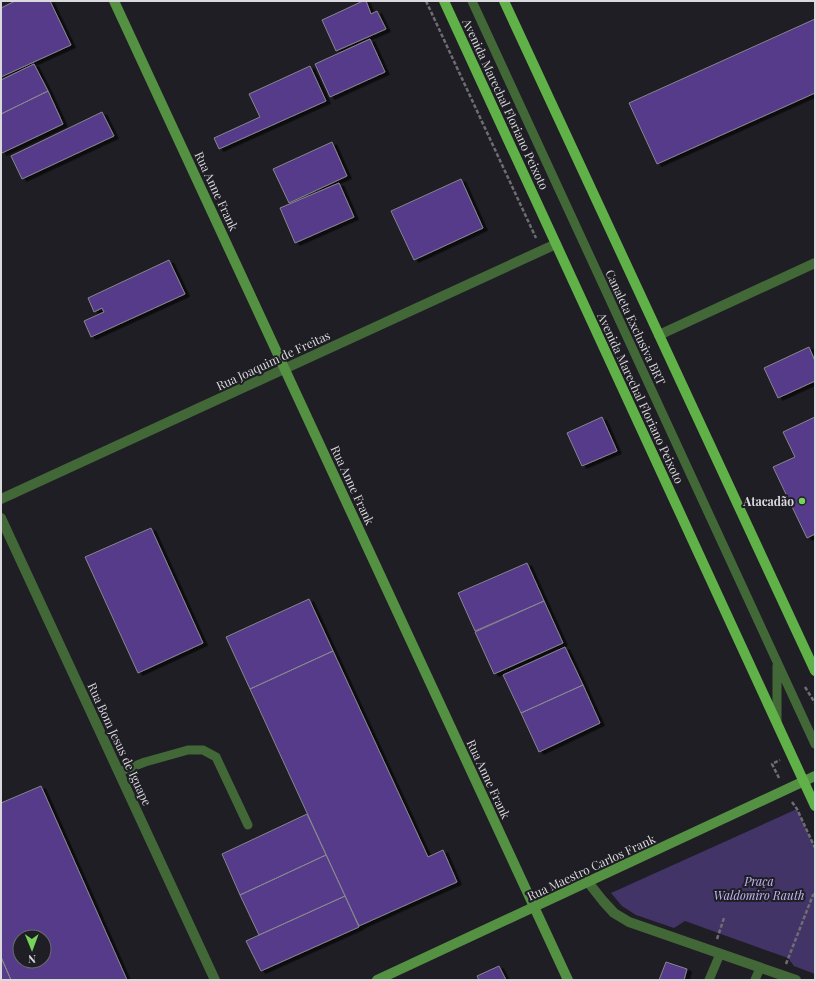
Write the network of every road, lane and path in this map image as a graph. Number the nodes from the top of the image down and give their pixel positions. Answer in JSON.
{"nodes":[{"id":1,"x":114,"y":1,"type":"edge"},
{"id":2,"x":426,"y":1,"type":"edge"},
{"id":3,"x":444,"y":1,"type":"edge"},
{"id":4,"x":472,"y":1,"type":"edge"},
{"id":5,"x":504,"y":1,"type":"edge"},
{"id":6,"x":531,"y":228,"type":"dead end"},
{"id":7,"x":556,"y":244,"type":"junction"},
{"id":8,"x":815,"y":263,"type":"edge"},
{"id":9,"x":659,"y":335,"type":"junction"},
{"id":10,"x":285,"y":369,"type":"junction"},
{"id":11,"x":1,"y":499,"type":"edge"},
{"id":12,"x":1,"y":518,"type":"edge"},
{"id":13,"x":778,"y":663,"type":"junction"},
{"id":14,"x":815,"y":671,"type":"edge"},
{"id":15,"x":803,"y":683,"type":"dead end"},
{"id":16,"x":815,"y":703,"type":"edge"},
{"id":17,"x":777,"y":723,"type":"junction"},
{"id":18,"x":815,"y":744,"type":"edge"},
{"id":19,"x":119,"y":772,"type":"junction"},
{"id":20,"x":815,"y":776,"type":"edge"},
{"id":21,"x":804,"y":782,"type":"junction"},
{"id":22,"x":815,"y":806,"type":"edge"},
{"id":23,"x":797,"y":810,"type":"dead end"},
{"id":24,"x":248,"y":825,"type":"dead end"},
{"id":25,"x":815,"y":848,"type":"edge"},
{"id":26,"x":588,"y":882,"type":"junction"},
{"id":27,"x":815,"y":894,"type":"edge"},
{"id":28,"x":534,"y":908,"type":"junction"},
{"id":29,"x":724,"y":918,"type":"dead end"},
{"id":30,"x":716,"y":952,"type":"junction"},
{"id":31,"x":760,"y":968,"type":"junction"},
{"id":32,"x":782,"y":975,"type":"junction"},
{"id":33,"x":215,"y":980,"type":"edge"},
{"id":34,"x":377,"y":980,"type":"edge"},
{"id":35,"x":568,"y":980,"type":"edge"},
{"id":36,"x":709,"y":980,"type":"edge"},
{"id":37,"x":754,"y":980,"type":"edge"},
{"id":38,"x":796,"y":980,"type":"edge"}],
"edges":[{"from":1,"to":10,"type":"main road","name":"Rua Anne Frank"},
{"from":2,"to":6,"type":"path"},
{"from":3,"to":7,"type":"main road","name":"Avenida Marechal Floriano Peixoto"},
{"from":4,"to":13,"type":"lane","name":"Canaleta Exclusiva BRT"},
{"from":5,"to":9,"type":"main road"},
{"from":7,"to":10,"type":"street","name":"Rua Joaquim de Freitas"},
{"from":7,"to":17,"type":"main road","name":"Avenida Marechal Floriano Peixoto"},
{"from":8,"to":9,"type":"street"},
{"from":9,"to":14,"type":"main road"},
{"from":10,"to":11,"type":"street","name":"Rua Joaquim de Freitas"},
{"from":10,"to":28,"type":"main road","name":"Rua Anne Frank"},
{"from":12,"to":19,"type":"street","name":"Rua Bom Jesus de Iguape"},
{"from":13,"to":17,"type":"lane","name":"Canaleta Exclusiva BRT"},
{"from":13,"to":18,"type":"lane","name":"Canaleta Exclusiva BRT"},
{"from":15,"to":16,"type":"path"},
{"from":17,"to":21,"type":"main road","name":"Avenida Marechal Floriano Peixoto"},
{"from":19,"to":24,"type":"lane"},
{"from":19,"to":33,"type":"street","name":"Rua Bom Jesus de Iguape"},
{"from":20,"to":21,"type":"main road","name":"Rua Maestro Carlos Frank"},
{"from":21,"to":22,"type":"main road","name":"Avenida Marechal Floriano Peixoto"},
{"from":21,"to":26,"type":"main road","name":"Rua Maestro Carlos Frank"},
{"from":23,"to":25,"type":"path"},
{"from":26,"to":28,"type":"main road","name":"Rua Maestro Carlos Frank"},
{"from":26,"to":30,"type":"street"},
{"from":27,"to":32,"type":"path"},
{"from":28,"to":34,"type":"main road","name":"Rua Maestro Carlos Frank"},
{"from":28,"to":35,"type":"main road","name":"Rua Anne Frank"},
{"from":29,"to":30,"type":"path"},
{"from":30,"to":31,"type":"street"},
{"from":30,"to":36,"type":"lane"},
{"from":31,"to":32,"type":"street"},
{"from":31,"to":37,"type":"lane"},
{"from":32,"to":38,"type":"street"}]}
